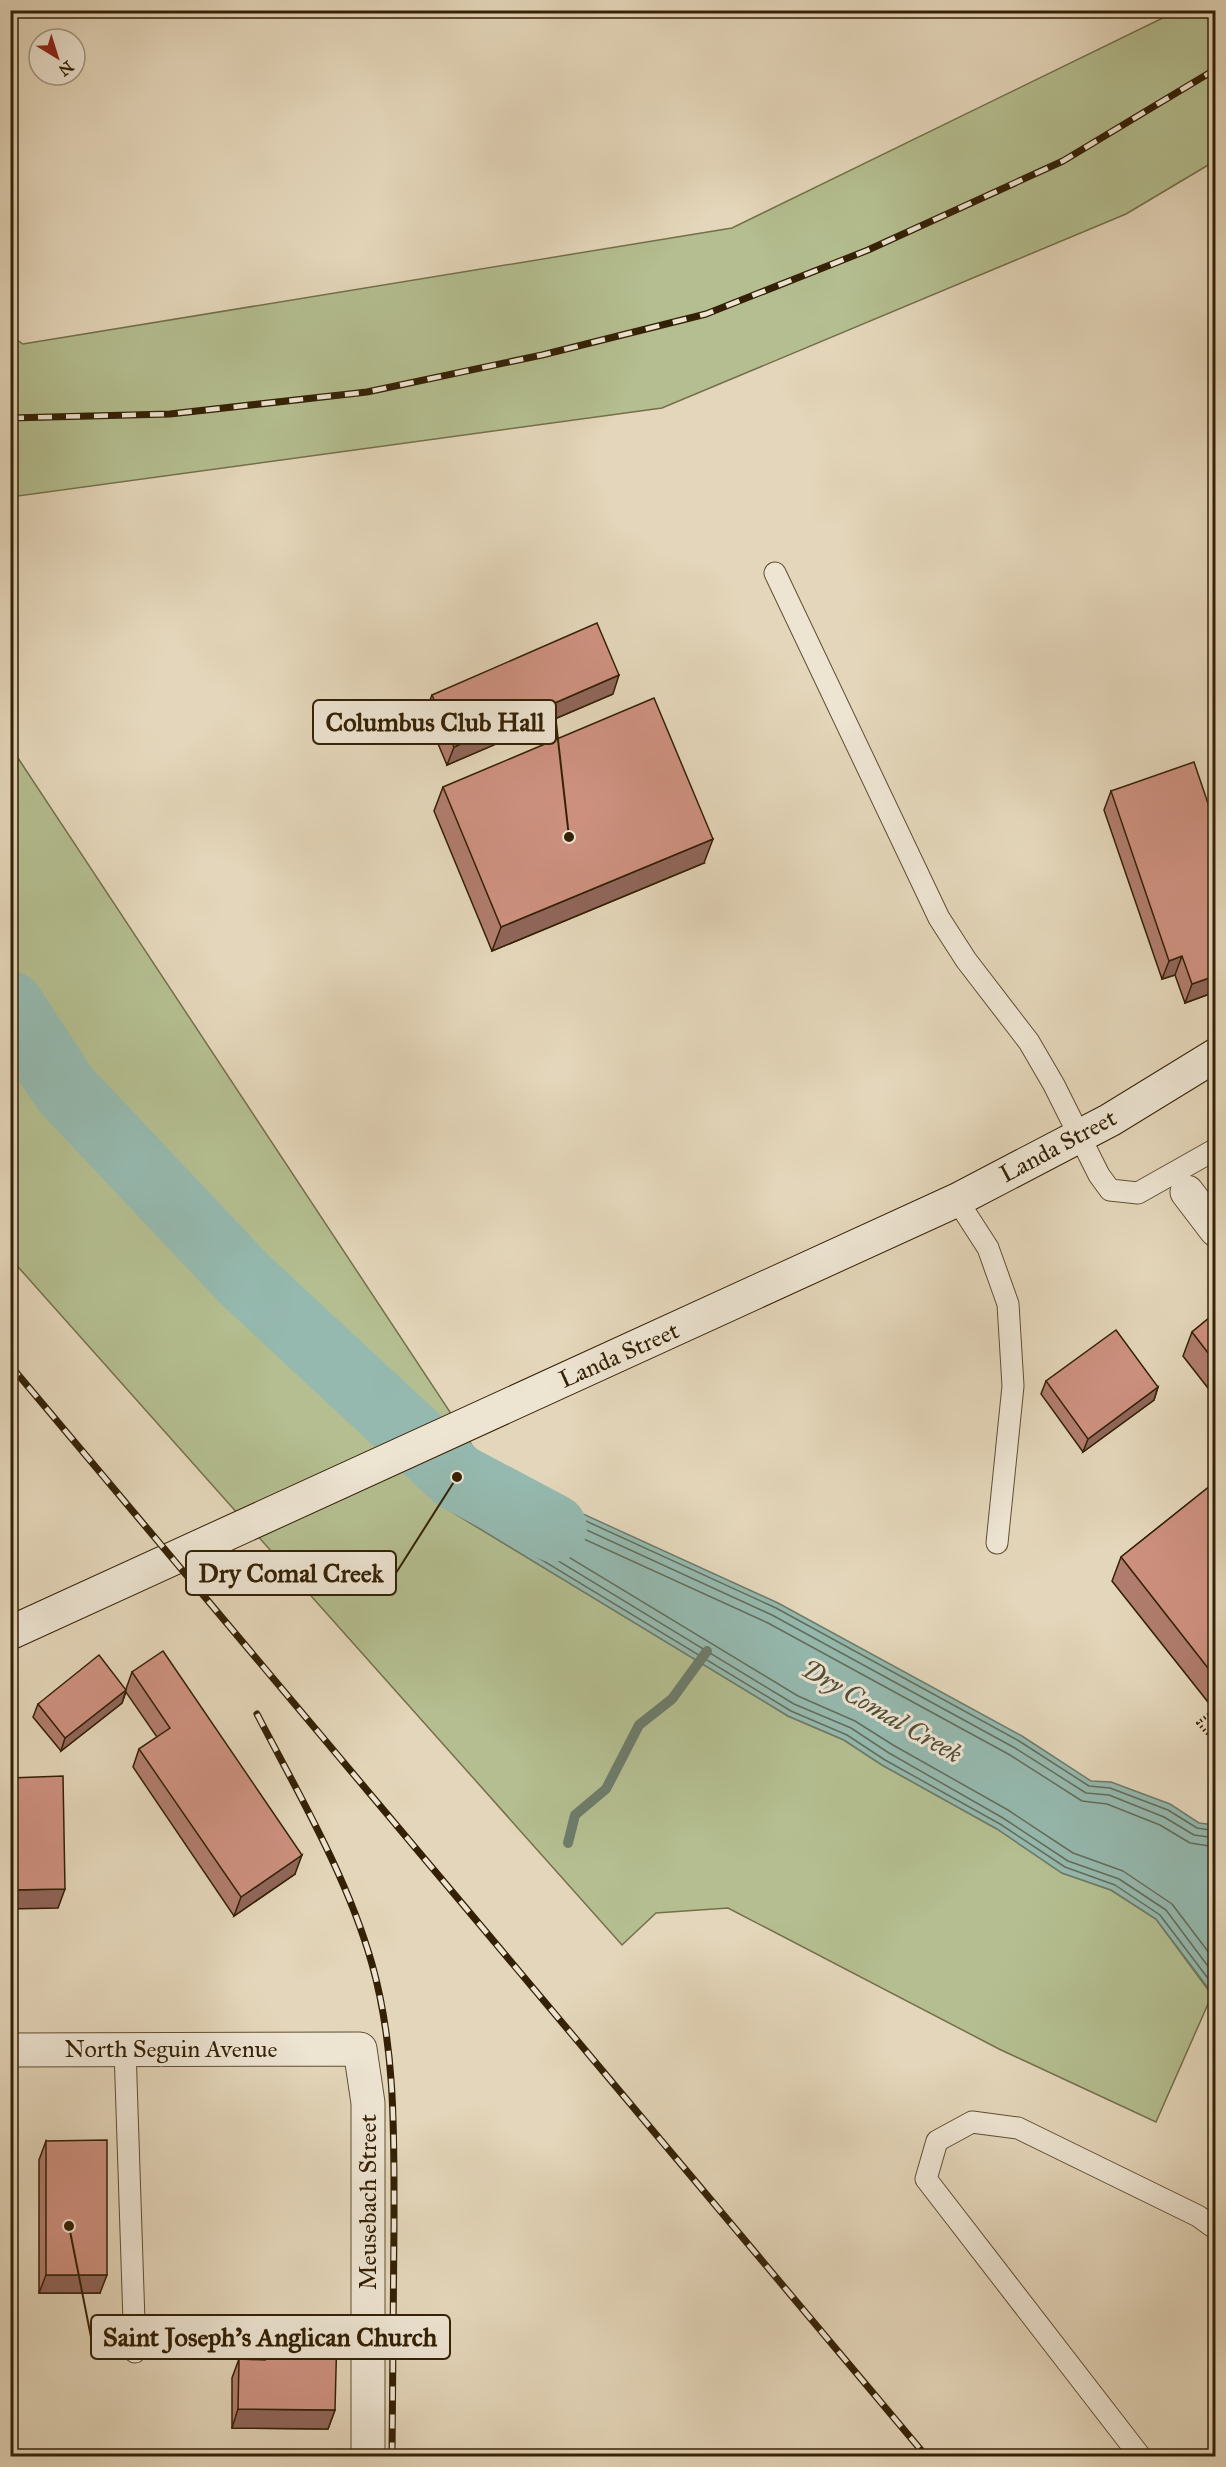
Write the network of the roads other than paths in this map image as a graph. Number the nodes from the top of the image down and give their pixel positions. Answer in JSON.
{"nodes":[{"id":1,"x":775,"y":573,"type":"dead end"},
{"id":2,"x":1215,"y":1054,"type":"edge"},
{"id":3,"x":1079,"y":1136,"type":"junction"},
{"id":4,"x":1215,"y":1149,"type":"edge"},
{"id":5,"x":1187,"y":1191,"type":"dead end"},
{"id":6,"x":957,"y":1200,"type":"junction"},
{"id":7,"x":1215,"y":1230,"type":"edge"},
{"id":8,"x":997,"y":1544,"type":"dead end"},
{"id":9,"x":10,"y":1633,"type":"edge"},
{"id":10,"x":332,"y":2048,"type":"joint"},
{"id":11,"x":125,"y":2049,"type":"junction"},
{"id":12,"x":10,"y":2050,"type":"edge"},
{"id":13,"x":1215,"y":2229,"type":"edge"},
{"id":14,"x":135,"y":2352,"type":"dead end"},
{"id":15,"x":368,"y":2457,"type":"edge"},
{"id":16,"x":1140,"y":2457,"type":"edge"}],
"edges":[{"from":1,"to":3,"type":"lane"},
{"from":2,"to":3,"type":"main road","name":"Landa Street"},
{"from":3,"to":4,"type":"lane"},
{"from":3,"to":6,"type":"main road","name":"Landa Street"},
{"from":5,"to":7,"type":"main road"},
{"from":6,"to":8,"type":"lane"},
{"from":6,"to":9,"type":"main road","name":"Landa Street"},
{"from":10,"to":11,"type":"main road","name":"North Seguin Avenue"},
{"from":10,"to":15,"type":"main road","name":"Meusebach Street"},
{"from":11,"to":12,"type":"main road","name":"North Seguin Avenue"},
{"from":11,"to":14,"type":"lane"},
{"from":13,"to":16,"type":"lane"}]}
